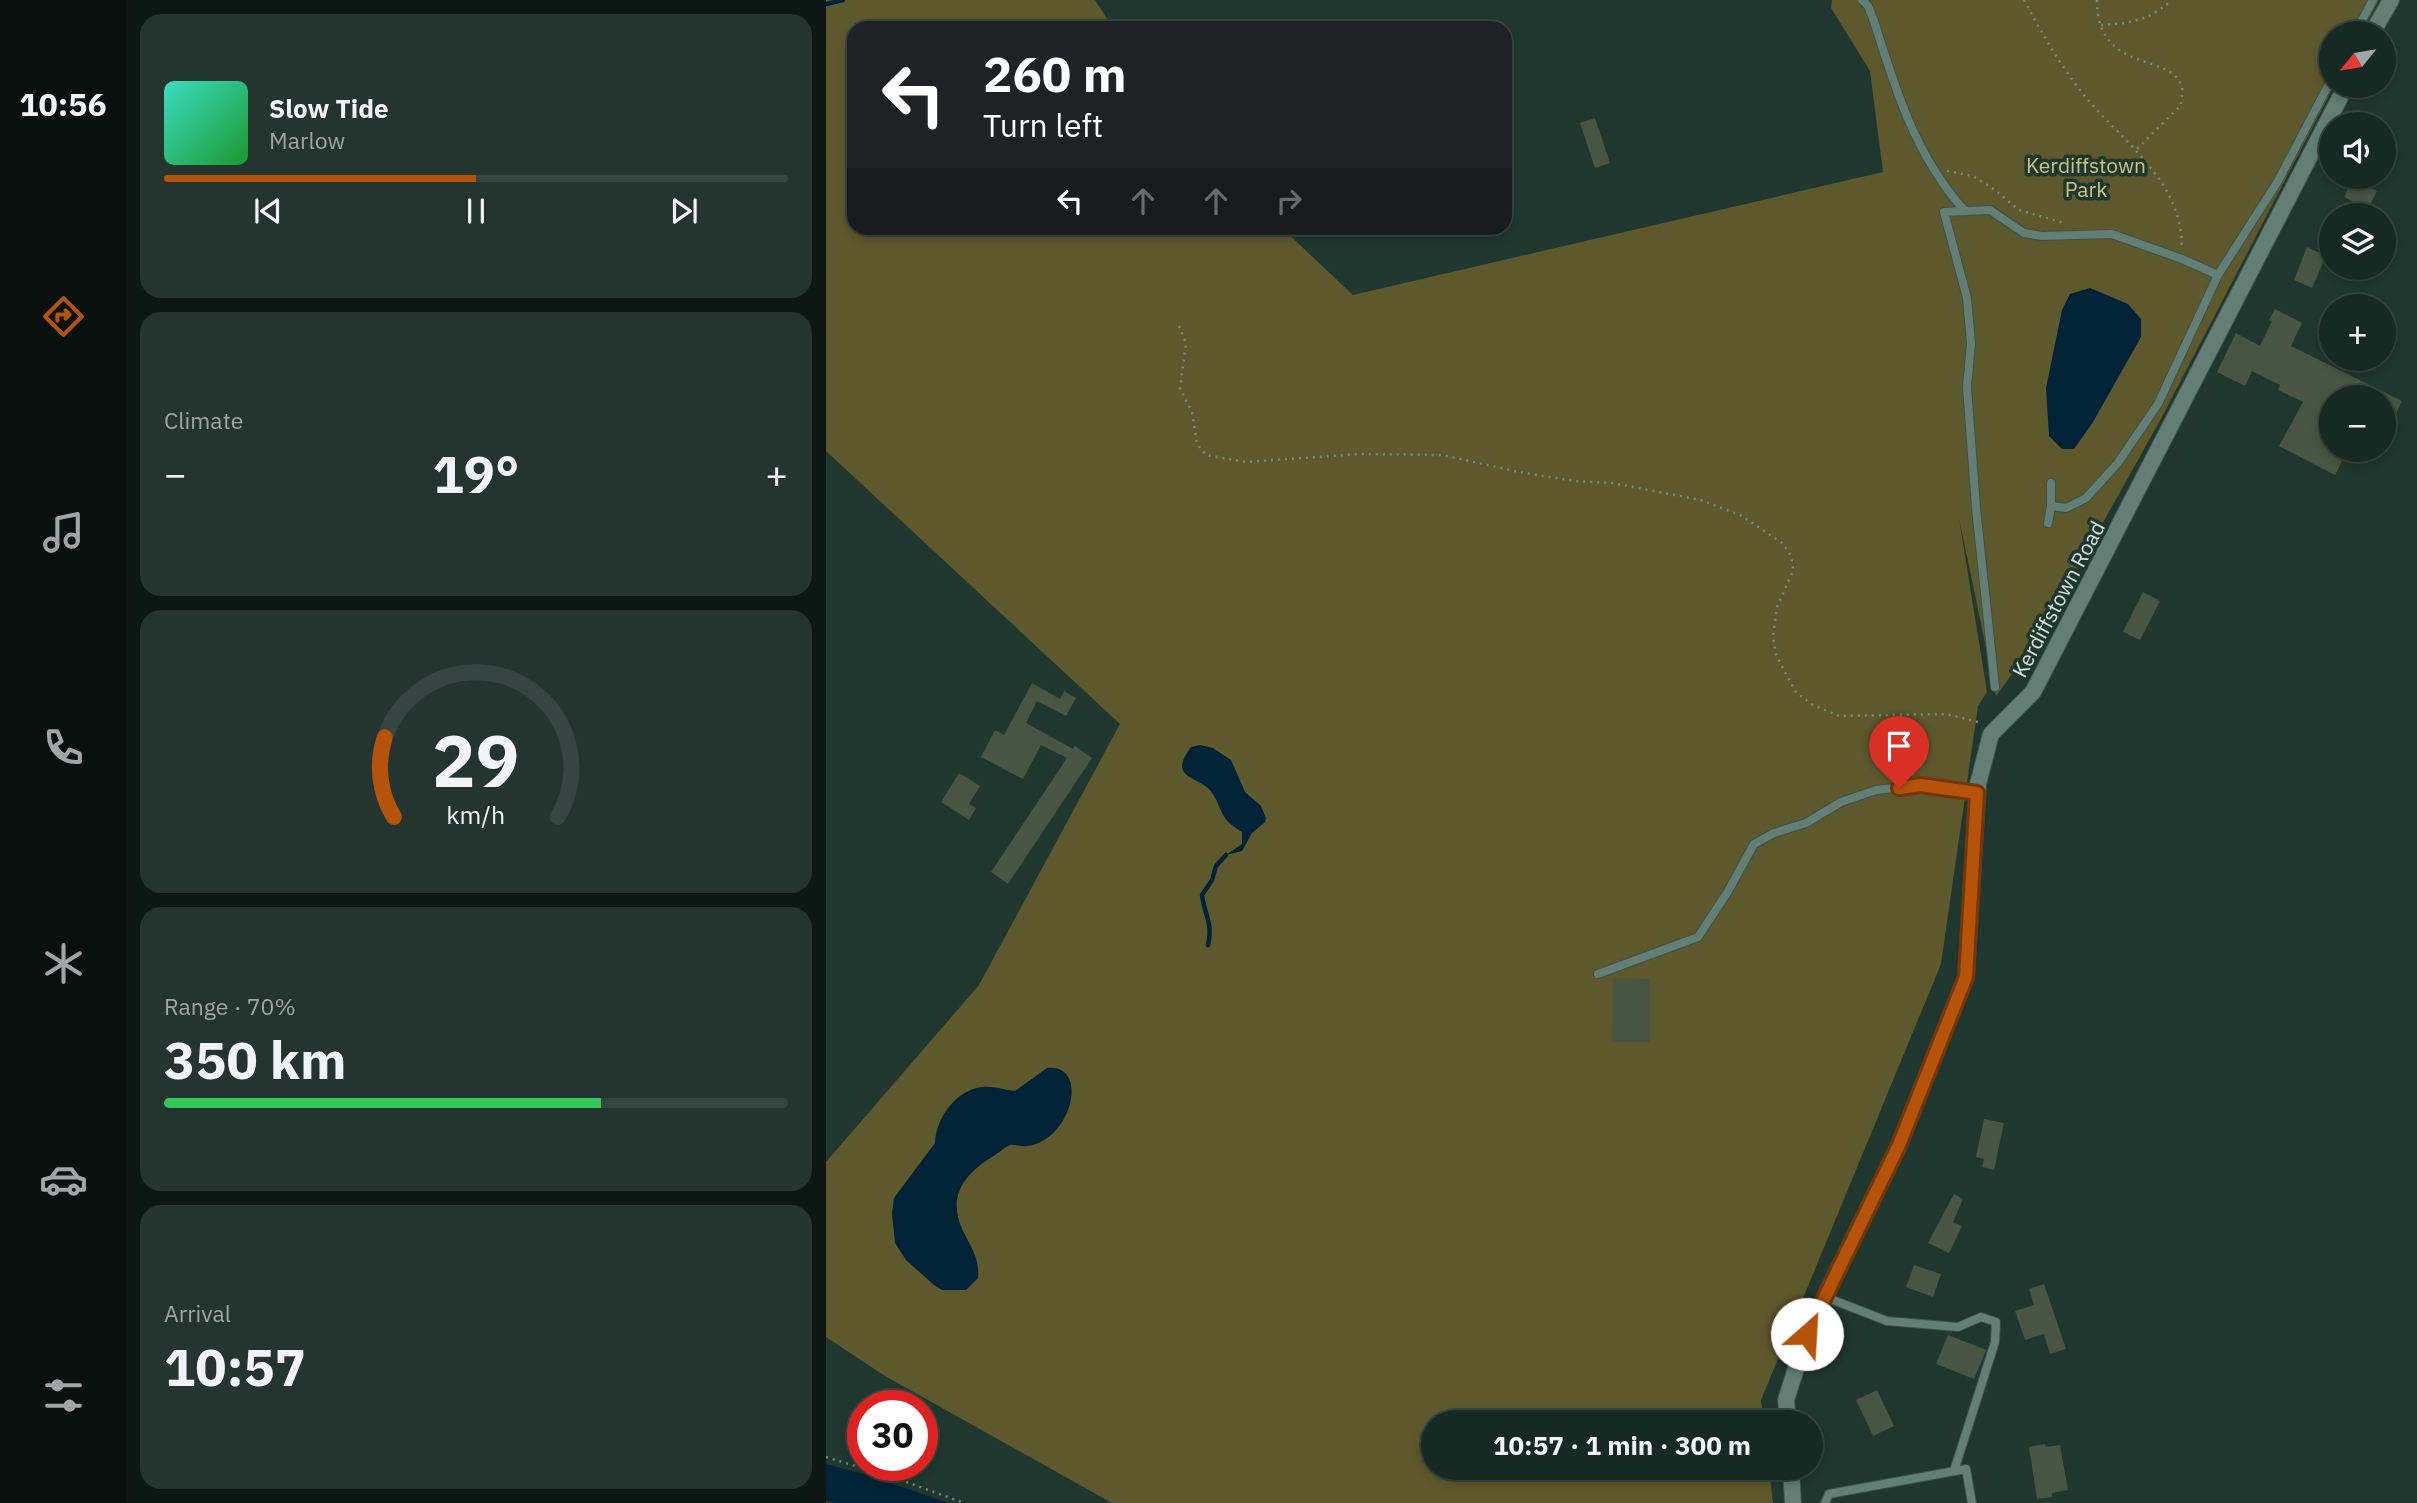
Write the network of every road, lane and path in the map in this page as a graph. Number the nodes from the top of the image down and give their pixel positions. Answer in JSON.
{"nodes":[{"id":1,"x":1862,"y":0,"type":"edge"},
{"id":2,"x":2024,"y":0,"type":"edge"},
{"id":3,"x":2097,"y":0,"type":"edge"},
{"id":4,"x":2172,"y":0,"type":"edge"},
{"id":5,"x":2373,"y":0,"type":"edge"},
{"id":6,"x":2391,"y":0,"type":"edge"},
{"id":7,"x":2362,"y":21,"type":"edge"},
{"id":8,"x":2379,"y":21,"type":"edge"},
{"id":9,"x":2101,"y":25,"type":"junction"},
{"id":10,"x":2322,"y":98,"type":"edge"},
{"id":11,"x":2340,"y":98,"type":"edge"},
{"id":12,"x":2137,"y":149,"type":"junction"},
{"id":13,"x":1933,"y":170,"type":"junction"},
{"id":14,"x":1965,"y":211,"type":"junction"},
{"id":15,"x":2069,"y":224,"type":"dead end"},
{"id":16,"x":2182,"y":259,"type":"junction"},
{"id":17,"x":2218,"y":275,"type":"junction"},
{"id":18,"x":1179,"y":326,"type":"dead end"},
{"id":19,"x":2051,"y":483,"type":"dead end"},
{"id":20,"x":2051,"y":506,"type":"junction"},
{"id":21,"x":2048,"y":523,"type":"dead end"},
{"id":22,"x":1995,"y":687,"type":"dead end"},
{"id":23,"x":1998,"y":727,"type":"junction"},
{"id":24,"x":1977,"y":793,"type":"junction"},
{"id":25,"x":1598,"y":974,"type":"dead end"},
{"id":26,"x":1825,"y":1297,"type":"junction"},
{"id":27,"x":1787,"y":1410,"type":"edge"},
{"id":28,"x":826,"y":1457,"type":"edge"},
{"id":29,"x":1954,"y":1471,"type":"junction"},
{"id":30,"x":1792,"y":1480,"type":"edge"},
{"id":31,"x":964,"y":1503,"type":"edge"},
{"id":32,"x":1793,"y":1503,"type":"edge"},
{"id":33,"x":1825,"y":1503,"type":"edge"},
{"id":34,"x":1972,"y":1503,"type":"edge"}],
"edges":[{"from":1,"to":13,"type":"lane"},
{"from":2,"to":12,"type":"path"},
{"from":3,"to":9,"type":"path"},
{"from":4,"to":9,"type":"path"},
{"from":5,"to":7,"type":"lane"},
{"from":6,"to":8,"type":"street"},
{"from":9,"to":12,"type":"path"},
{"from":10,"to":17,"type":"lane"},
{"from":11,"to":23,"type":"street","name":"Kerdiffstown Road"},
{"from":12,"to":16,"type":"path"},
{"from":13,"to":14,"type":"lane"},
{"from":13,"to":15,"type":"path"},
{"from":14,"to":16,"type":"lane"},
{"from":14,"to":22,"type":"lane"},
{"from":16,"to":17,"type":"lane"},
{"from":17,"to":20,"type":"lane"},
{"from":18,"to":23,"type":"path"},
{"from":19,"to":20,"type":"lane"},
{"from":20,"to":21,"type":"lane"},
{"from":23,"to":24,"type":"street","name":"Kerdiffstown Road"},
{"from":24,"to":25,"type":"lane"},
{"from":24,"to":26,"type":"street","name":"Kerdiffstown Road"},
{"from":26,"to":27,"type":"street","name":"Kerdiffstown Road"},
{"from":26,"to":29,"type":"lane"},
{"from":28,"to":31,"type":"path"},
{"from":29,"to":33,"type":"lane"},
{"from":29,"to":34,"type":"lane"},
{"from":30,"to":32,"type":"street"}]}
